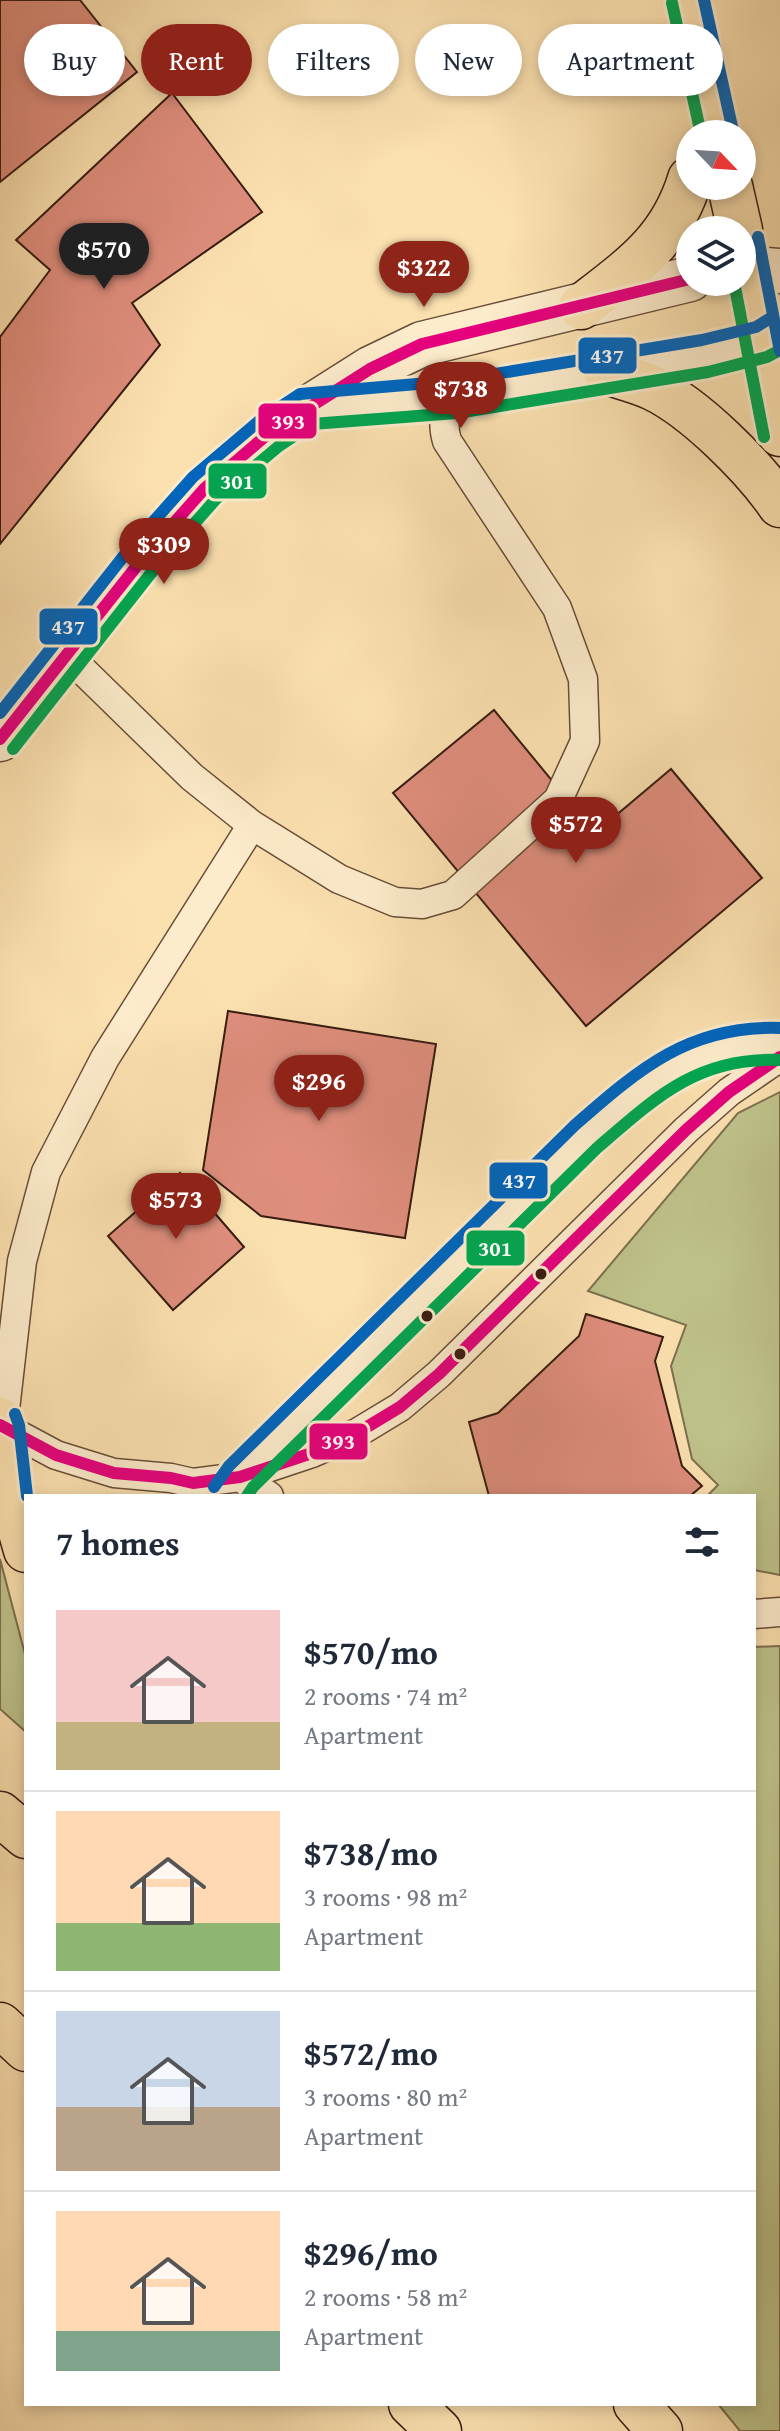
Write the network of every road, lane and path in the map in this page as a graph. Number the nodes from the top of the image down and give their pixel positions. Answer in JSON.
{"nodes":[{"id":1,"x":688,"y":0,"type":"edge"},
{"id":2,"x":693,"y":24,"type":"edge"},
{"id":3,"x":703,"y":96,"type":"edge"},
{"id":4,"x":708,"y":96,"type":"edge"},
{"id":5,"x":701,"y":120,"type":"edge"},
{"id":6,"x":714,"y":120,"type":"edge"},
{"id":7,"x":683,"y":200,"type":"edge"},
{"id":8,"x":756,"y":278,"type":"edge"},
{"id":9,"x":676,"y":283,"type":"edge"},
{"id":10,"x":581,"y":307,"type":"junction"},
{"id":11,"x":771,"y":336,"type":"edge"},
{"id":12,"x":606,"y":372,"type":"junction"},
{"id":13,"x":454,"y":397,"type":"junction"},
{"id":14,"x":307,"y":408,"type":"junction"},
{"id":15,"x":780,"y":434,"type":"edge"},
{"id":16,"x":780,"y":505,"type":"edge"},
{"id":17,"x":67,"y":655,"type":"junction"},
{"id":18,"x":0,"y":739,"type":"edge"},
{"id":19,"x":252,"y":825,"type":"junction"},
{"id":20,"x":780,"y":1044,"type":"edge"},
{"id":21,"x":780,"y":1057,"type":"edge"},
{"id":22,"x":1,"y":1424,"type":"edge"},
{"id":23,"x":234,"y":1487,"type":"edge"},
{"id":24,"x":261,"y":1494,"type":"edge"},
{"id":25,"x":24,"y":1543,"type":"edge"},
{"id":26,"x":780,"y":1612,"type":"edge"},
{"id":27,"x":756,"y":1614,"type":"edge"},
{"id":28,"x":0,"y":1814,"type":"edge"},
{"id":29,"x":24,"y":1834,"type":"edge"},
{"id":30,"x":0,"y":2025,"type":"edge"},
{"id":31,"x":24,"y":2047,"type":"edge"},
{"id":32,"x":413,"y":2406,"type":"edge"},
{"id":33,"x":638,"y":2406,"type":"edge"},
{"id":34,"x":439,"y":2431,"type":"edge"},
{"id":35,"x":660,"y":2431,"type":"edge"}],
"edges":[{"from":1,"to":2,"type":"highway"},
{"from":3,"to":5,"type":"highway"},
{"from":4,"to":6,"type":"highway"},
{"from":7,"to":10,"type":"highway"},
{"from":8,"to":11,"type":"highway"},
{"from":9,"to":10,"type":"street"},
{"from":10,"to":14,"type":"street"},
{"from":11,"to":12,"type":"street"},
{"from":11,"to":15,"type":"highway"},
{"from":12,"to":13,"type":"street"},
{"from":12,"to":16,"type":"highway"},
{"from":13,"to":14,"type":"street"},
{"from":13,"to":19,"type":"lane"},
{"from":14,"to":17,"type":"street"},
{"from":17,"to":18,"type":"street"},
{"from":17,"to":19,"type":"lane"},
{"from":19,"to":22,"type":"lane"},
{"from":20,"to":23,"type":"lane"},
{"from":21,"to":23,"type":"lane"},
{"from":22,"to":23,"type":"lane"},
{"from":22,"to":25,"type":"highway"},
{"from":23,"to":24,"type":"lane"},
{"from":26,"to":27,"type":"lane"},
{"from":28,"to":29,"type":"highway"},
{"from":30,"to":31,"type":"highway"},
{"from":32,"to":34,"type":"highway"},
{"from":33,"to":35,"type":"highway"}]}
